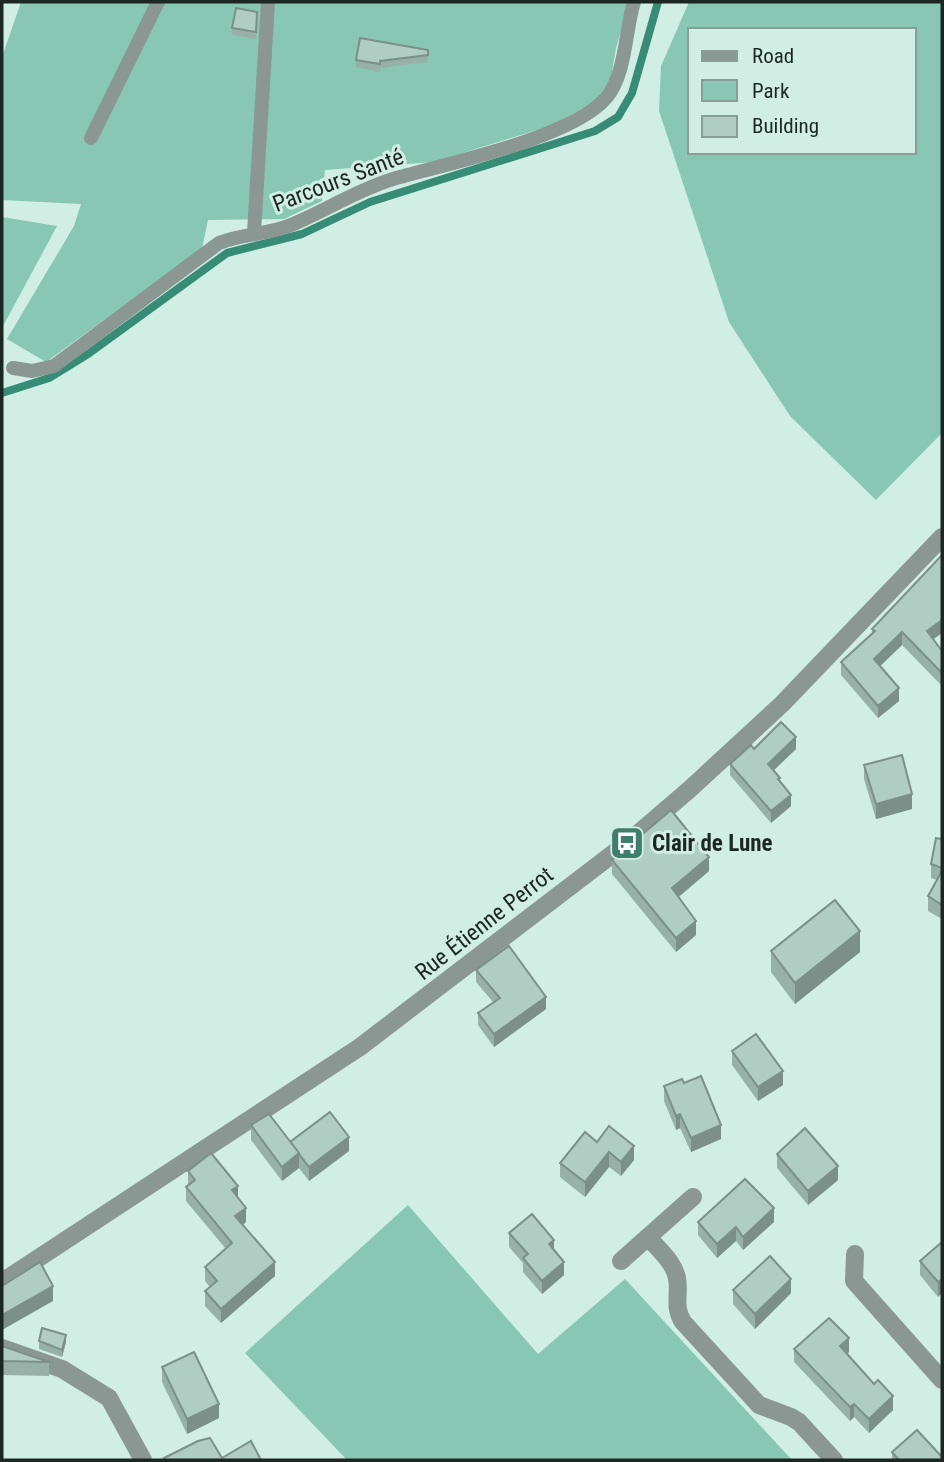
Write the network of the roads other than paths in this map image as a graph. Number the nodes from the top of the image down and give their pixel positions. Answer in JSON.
{"nodes":[{"id":1,"x":158,"y":2,"type":"edge"},
{"id":2,"x":268,"y":2,"type":"edge"},
{"id":3,"x":634,"y":2,"type":"edge"},
{"id":4,"x":91,"y":138,"type":"dead end"},
{"id":5,"x":254,"y":233,"type":"junction"},
{"id":6,"x":13,"y":368,"type":"dead end"},
{"id":7,"x":942,"y":537,"type":"edge"},
{"id":8,"x":692,"y":1197,"type":"dead end"},
{"id":9,"x":648,"y":1237,"type":"junction"},
{"id":10,"x":855,"y":1254,"type":"dead end"},
{"id":11,"x":621,"y":1261,"type":"dead end"},
{"id":12,"x":2,"y":1282,"type":"edge"},
{"id":13,"x":2,"y":1348,"type":"edge"},
{"id":14,"x":942,"y":1380,"type":"edge"},
{"id":15,"x":143,"y":1460,"type":"edge"},
{"id":16,"x":834,"y":1460,"type":"edge"}],
"edges":[{"from":1,"to":4,"type":"lane"},
{"from":2,"to":5,"type":"lane"},
{"from":3,"to":5,"type":"lane","name":"Parcours Santé"},
{"from":5,"to":6,"type":"lane","name":"Parcours Santé"},
{"from":7,"to":12,"type":"street","name":"Rue Étienne Perrot"},
{"from":8,"to":9,"type":"street"},
{"from":9,"to":11,"type":"street"},
{"from":9,"to":16,"type":"street"},
{"from":10,"to":14,"type":"street"},
{"from":13,"to":15,"type":"street"}]}
